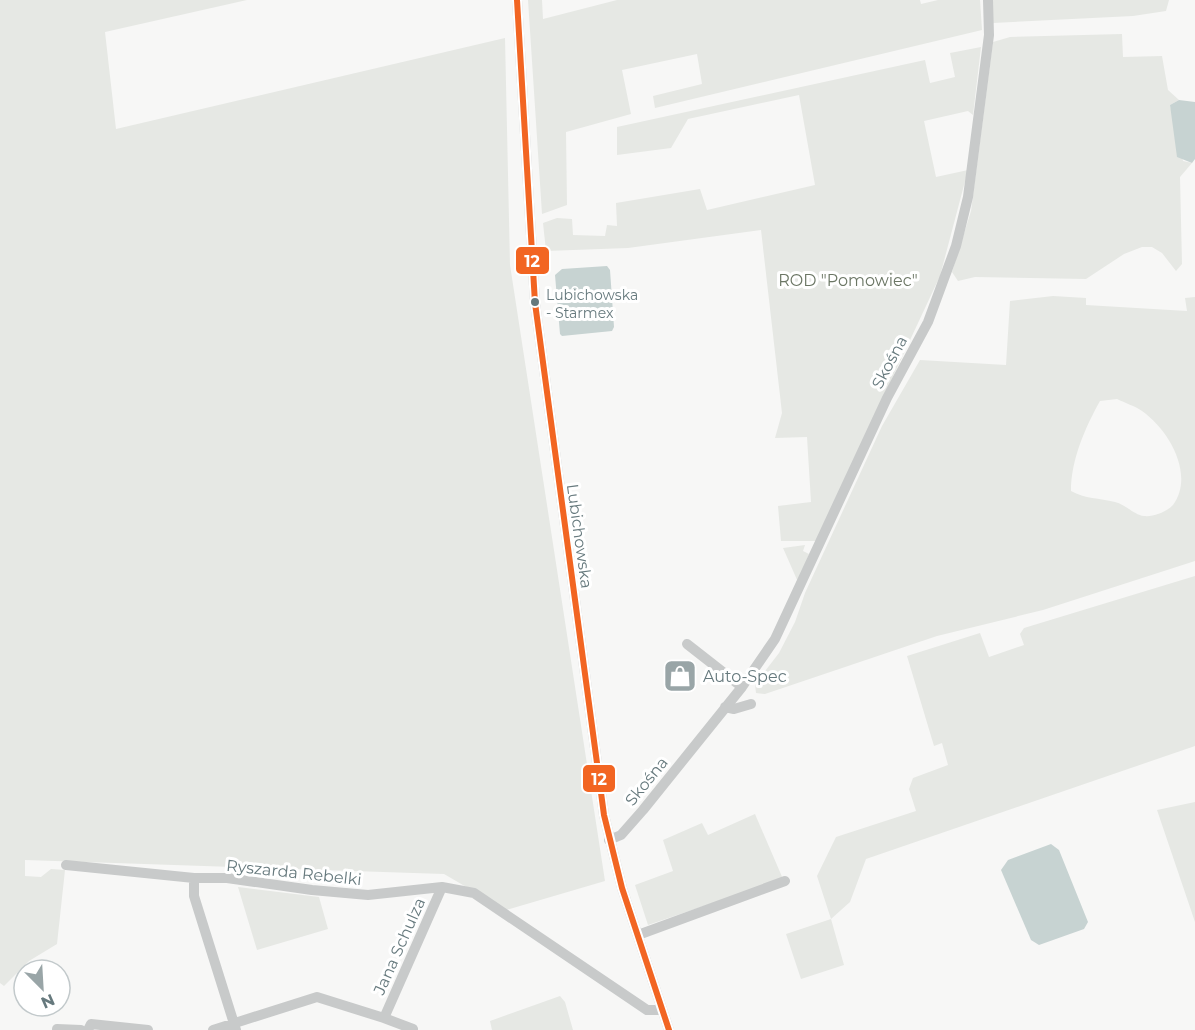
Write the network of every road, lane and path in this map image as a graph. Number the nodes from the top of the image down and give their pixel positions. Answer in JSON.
{"nodes":[{"id":1,"x":517,"y":0,"type":"edge"},
{"id":2,"x":988,"y":0,"type":"edge"},
{"id":3,"x":687,"y":644,"type":"dead end"},
{"id":4,"x":742,"y":687,"type":"junction"},
{"id":5,"x":751,"y":704,"type":"dead end"},
{"id":6,"x":725,"y":707,"type":"junction"},
{"id":7,"x":609,"y":840,"type":"junction"},
{"id":8,"x":66,"y":865,"type":"dead end"},
{"id":9,"x":194,"y":878,"type":"junction"},
{"id":10,"x":785,"y":881,"type":"dead end"},
{"id":11,"x":442,"y":887,"type":"junction"},
{"id":12,"x":638,"y":936,"type":"junction"},
{"id":13,"x":662,"y":1010,"type":"junction"},
{"id":14,"x":384,"y":1018,"type":"junction"},
{"id":15,"x":235,"y":1027,"type":"edge"},
{"id":16,"x":57,"y":1029,"type":"edge"},
{"id":17,"x":412,"y":1029,"type":"edge"},
{"id":18,"x":81,"y":1030,"type":"edge"},
{"id":19,"x":87,"y":1030,"type":"edge"},
{"id":20,"x":148,"y":1030,"type":"edge"},
{"id":21,"x":213,"y":1030,"type":"edge"},
{"id":22,"x":669,"y":1030,"type":"edge"}],
"edges":[{"from":1,"to":7,"type":"street","name":"Lubichowska"},
{"from":2,"to":4,"type":"street","name":"Skośna"},
{"from":3,"to":4,"type":"street"},
{"from":4,"to":6,"type":"street","name":"Skośna"},
{"from":5,"to":6,"type":"street"},
{"from":6,"to":7,"type":"street","name":"Skośna"},
{"from":7,"to":12,"type":"street","name":"Lubichowska"},
{"from":8,"to":9,"type":"street","name":"Ryszarda Rebelki"},
{"from":9,"to":11,"type":"street","name":"Ryszarda Rebelki"},
{"from":9,"to":15,"type":"street"},
{"from":10,"to":12,"type":"street"},
{"from":11,"to":13,"type":"street","name":"Ryszarda Rebelki"},
{"from":11,"to":14,"type":"street","name":"Jana Schulza"},
{"from":12,"to":13,"type":"street","name":"Lubichowska"},
{"from":13,"to":22,"type":"street","name":"Lubichowska"},
{"from":14,"to":15,"type":"street","name":"Jana Schulza"},
{"from":14,"to":17,"type":"street","name":"Jana Schulza"},
{"from":15,"to":21,"type":"street","name":"Jana Schulza"},
{"from":16,"to":18,"type":"street"},
{"from":19,"to":20,"type":"street"}]}
